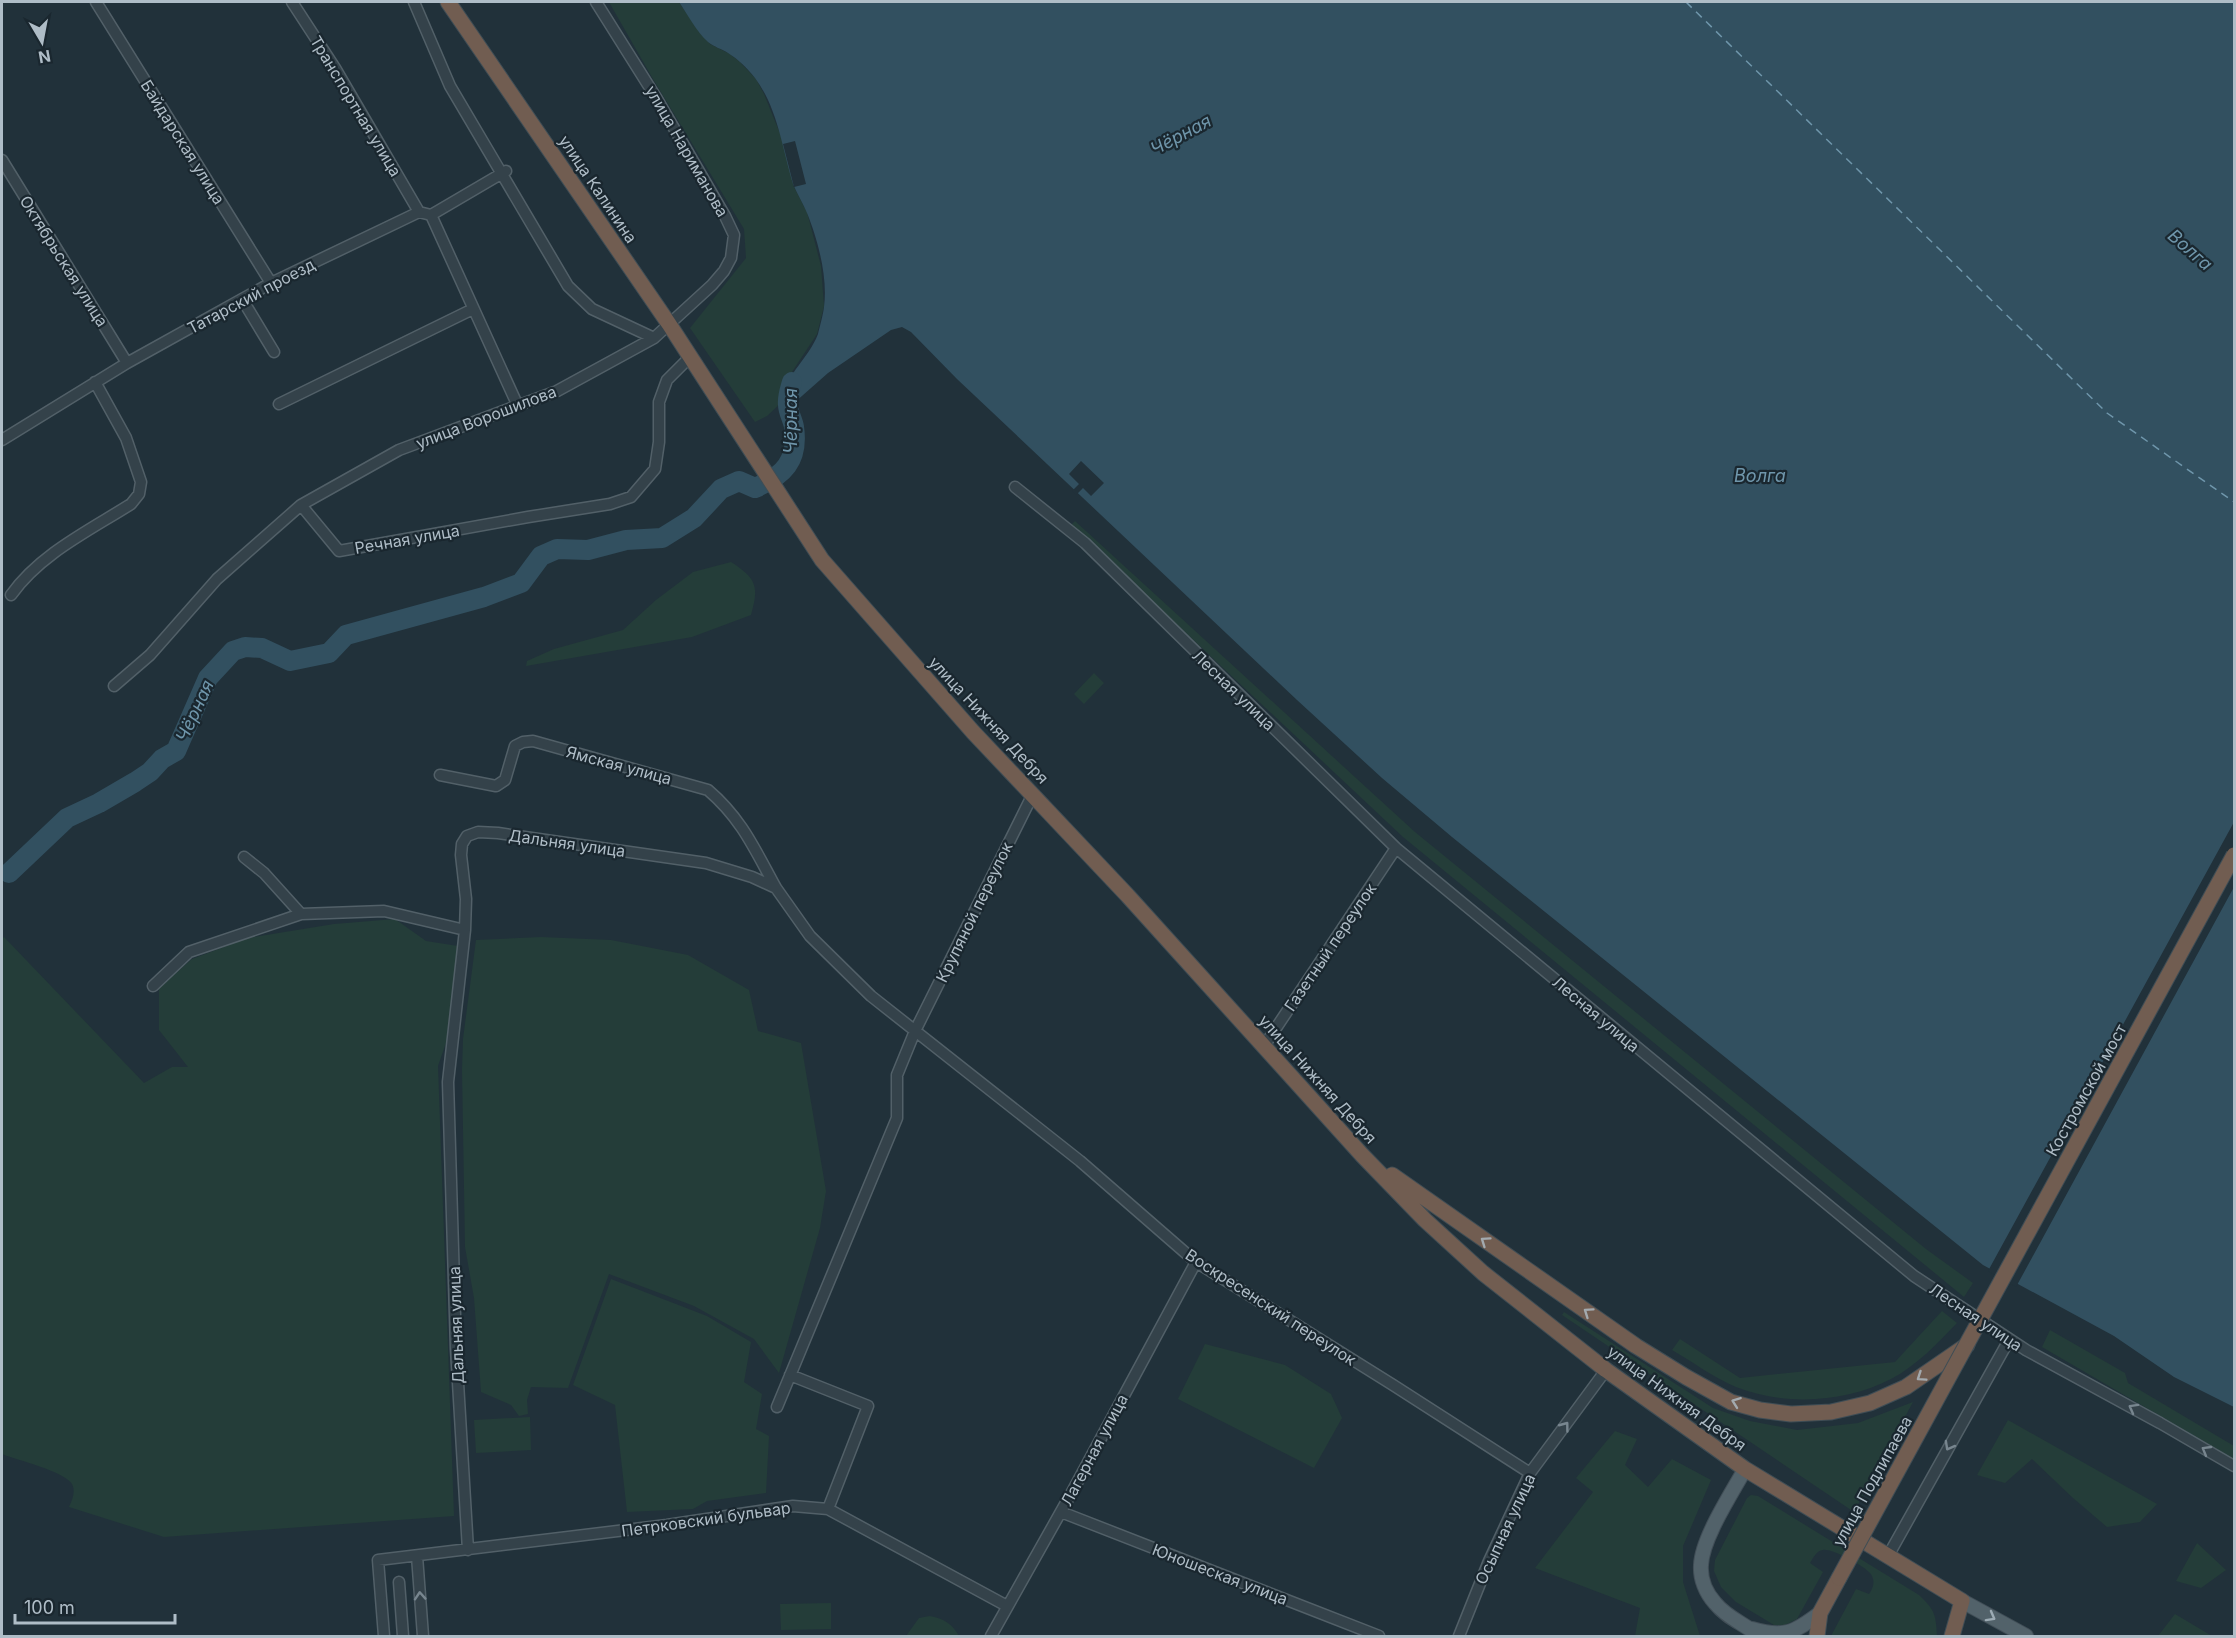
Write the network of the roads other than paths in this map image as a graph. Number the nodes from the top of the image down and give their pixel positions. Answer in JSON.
{"nodes":[{"id":1,"x":96,"y":2,"type":"edge"},
{"id":2,"x":292,"y":2,"type":"edge"},
{"id":3,"x":414,"y":2,"type":"edge"},
{"id":4,"x":448,"y":2,"type":"edge"},
{"id":5,"x":596,"y":2,"type":"edge"},
{"id":6,"x":2,"y":160,"type":"edge"},
{"id":7,"x":503,"y":172,"type":"junction"},
{"id":8,"x":419,"y":212,"type":"junction"},
{"id":9,"x":431,"y":215,"type":"junction"},
{"id":10,"x":271,"y":283,"type":"junction"},
{"id":11,"x":242,"y":299,"type":"junction"},
{"id":12,"x":473,"y":309,"type":"junction"},
{"id":13,"x":669,"y":324,"type":"junction"},
{"id":14,"x":654,"y":338,"type":"junction"},
{"id":15,"x":274,"y":352,"type":"dead end"},
{"id":16,"x":690,"y":357,"type":"junction"},
{"id":17,"x":127,"y":363,"type":"junction"},
{"id":18,"x":95,"y":382,"type":"junction"},
{"id":19,"x":718,"y":398,"type":"joint"},
{"id":20,"x":279,"y":404,"type":"dead end"},
{"id":21,"x":517,"y":404,"type":"junction"},
{"id":22,"x":2,"y":440,"type":"edge"},
{"id":23,"x":1015,"y":487,"type":"dead end"},
{"id":24,"x":300,"y":506,"type":"junction"},
{"id":25,"x":11,"y":595,"type":"dead end"},
{"id":26,"x":114,"y":686,"type":"dead end"},
{"id":27,"x":440,"y":775,"type":"dead end"},
{"id":28,"x":1033,"y":794,"type":"junction"},
{"id":29,"x":1396,"y":848,"type":"junction"},
{"id":30,"x":2235,"y":855,"type":"edge"},
{"id":31,"x":244,"y":857,"type":"dead end"},
{"id":32,"x":776,"y":888,"type":"junction"},
{"id":33,"x":301,"y":915,"type":"junction"},
{"id":34,"x":465,"y":930,"type":"junction"},
{"id":35,"x":153,"y":986,"type":"dead end"},
{"id":36,"x":915,"y":1031,"type":"junction"},
{"id":37,"x":1264,"y":1046,"type":"junction"},
{"id":38,"x":1362,"y":1155,"type":"junction"},
{"id":39,"x":1196,"y":1263,"type":"junction"},
{"id":40,"x":2008,"y":1340,"type":"junction"},
{"id":41,"x":1969,"y":1343,"type":"junction"},
{"id":42,"x":1606,"y":1370,"type":"junction"},
{"id":43,"x":790,"y":1375,"type":"junction"},
{"id":44,"x":777,"y":1407,"type":"dead end"},
{"id":45,"x":2235,"y":1466,"type":"edge"},
{"id":46,"x":1745,"y":1469,"type":"junction"},
{"id":47,"x":1530,"y":1473,"type":"junction"},
{"id":48,"x":828,"y":1509,"type":"junction"},
{"id":49,"x":1061,"y":1512,"type":"junction"},
{"id":50,"x":468,"y":1550,"type":"junction"},
{"id":51,"x":417,"y":1556,"type":"junction"},
{"id":52,"x":1888,"y":1556,"type":"junction"},
{"id":53,"x":399,"y":1582,"type":"dead end"},
{"id":54,"x":1962,"y":1601,"type":"junction"},
{"id":55,"x":1007,"y":1606,"type":"junction"},
{"id":56,"x":1820,"y":1613,"type":"junction"},
{"id":57,"x":1755,"y":1633,"type":"edge"},
{"id":58,"x":384,"y":1636,"type":"edge"},
{"id":59,"x":403,"y":1636,"type":"edge"},
{"id":60,"x":423,"y":1636,"type":"edge"},
{"id":61,"x":991,"y":1636,"type":"edge"},
{"id":62,"x":1378,"y":1636,"type":"edge"},
{"id":63,"x":1459,"y":1636,"type":"edge"},
{"id":64,"x":1807,"y":1636,"type":"edge"},
{"id":65,"x":1818,"y":1636,"type":"edge"},
{"id":66,"x":1952,"y":1636,"type":"edge"},
{"id":67,"x":2026,"y":1636,"type":"edge"}],
"edges":[{"from":1,"to":10,"type":"street","name":"Байдарская улица"},
{"from":2,"to":8,"type":"street","name":"Транспортная улица"},
{"from":3,"to":7,"type":"street"},
{"from":4,"to":13,"type":"highway","name":"улица Калинина"},
{"from":5,"to":13,"type":"street","name":"улица Нариманова"},
{"from":6,"to":17,"type":"street","name":"Октябрьская улица"},
{"from":7,"to":9,"type":"street"},
{"from":7,"to":14,"type":"street"},
{"from":8,"to":9,"type":"street"},
{"from":8,"to":10,"type":"street","name":"Татарский проезд"},
{"from":9,"to":12,"type":"street"},
{"from":10,"to":11,"type":"street","name":"Татарский проезд"},
{"from":11,"to":15,"type":"street"},
{"from":11,"to":17,"type":"street","name":"Татарский проезд"},
{"from":12,"to":20,"type":"street"},
{"from":12,"to":21,"type":"street"},
{"from":13,"to":14,"type":"street","name":"улица Ворошилова"},
{"from":13,"to":16,"type":"highway","name":"улица Калинина"},
{"from":14,"to":21,"type":"street","name":"улица Ворошилова"},
{"from":16,"to":19,"type":"highway","name":"улица Калинина"},
{"from":16,"to":24,"type":"street","name":"Речная улица"},
{"from":17,"to":18,"type":"street","name":"Татарский проезд"},
{"from":18,"to":22,"type":"street","name":"Татарский проезд"},
{"from":18,"to":25,"type":"street"},
{"from":19,"to":28,"type":"highway","name":"улица Нижняя Дебря"},
{"from":21,"to":24,"type":"street","name":"улица Ворошилова"},
{"from":23,"to":29,"type":"street","name":"Лесная улица"},
{"from":24,"to":26,"type":"street"},
{"from":27,"to":32,"type":"street","name":"Ямская улица"},
{"from":28,"to":36,"type":"street","name":"Крупяной переулок"},
{"from":28,"to":37,"type":"highway","name":"улица Нижняя Дебря"},
{"from":29,"to":37,"type":"street","name":"Газетный переулок"},
{"from":29,"to":40,"type":"street","name":"Лесная улица"},
{"from":30,"to":41,"type":"highway","name":"Костромской мост","bridge":true},
{"from":31,"to":33,"type":"street"},
{"from":32,"to":34,"type":"street","name":"Дальняя улица"},
{"from":32,"to":36,"type":"street"},
{"from":33,"to":34,"type":"street"},
{"from":33,"to":35,"type":"street"},
{"from":34,"to":50,"type":"street","name":"Дальняя улица"},
{"from":36,"to":39,"type":"street","name":"Воскресенский переулок"},
{"from":36,"to":43,"type":"street"},
{"from":37,"to":38,"type":"highway","name":"улица Нижняя Дебря"},
{"from":41,"to":38,"type":"highway","one_way":true},
{"from":38,"to":42,"type":"highway","name":"улица Нижняя Дебря"},
{"from":39,"to":47,"type":"street","name":"Воскресенский переулок"},
{"from":39,"to":49,"type":"street","name":"Лагерная улица"},
{"from":45,"to":40,"type":"street","name":"Лесная улица","one_way":true},
{"from":40,"to":52,"type":"street","one_way":true},
{"from":41,"to":56,"type":"highway","name":"улица Подлипаева","bridge":true},
{"from":42,"to":46,"type":"highway","name":"улица Нижняя Дебря"},
{"from":47,"to":42,"type":"street","name":"Осыпная улица","one_way":true},
{"from":43,"to":44,"type":"street"},
{"from":43,"to":48,"type":"street"},
{"from":46,"to":52,"type":"highway","name":"улица Нижняя Дебря"},
{"from":46,"to":57,"type":"main road"},
{"from":47,"to":63,"type":"street","name":"Осыпная улица"},
{"from":48,"to":50,"type":"street","name":"Петрковский бульвар"},
{"from":48,"to":55,"type":"street","name":"Петрковский бульвар"},
{"from":49,"to":55,"type":"street","name":"Лагерная улица"},
{"from":49,"to":62,"type":"street","name":"Юношеская улица"},
{"from":50,"to":51,"type":"street","name":"Петрковский бульвар"},
{"from":51,"to":58,"type":"street","name":"Петрковский бульвар"},
{"from":60,"to":51,"type":"street","one_way":true},
{"from":52,"to":54,"type":"highway","name":"улица Нижняя Дебря"},
{"from":53,"to":59,"type":"street"},
{"from":54,"to":66,"type":"highway"},
{"from":54,"to":67,"type":"main road","name":"улица Нижняя Дебря","one_way":true},
{"from":55,"to":61,"type":"street","name":"Лагерная улица"},
{"from":56,"to":57,"type":"main road"},
{"from":56,"to":64,"type":"main road","name":"улица Подлипаева"},
{"from":56,"to":65,"type":"highway"}]}
